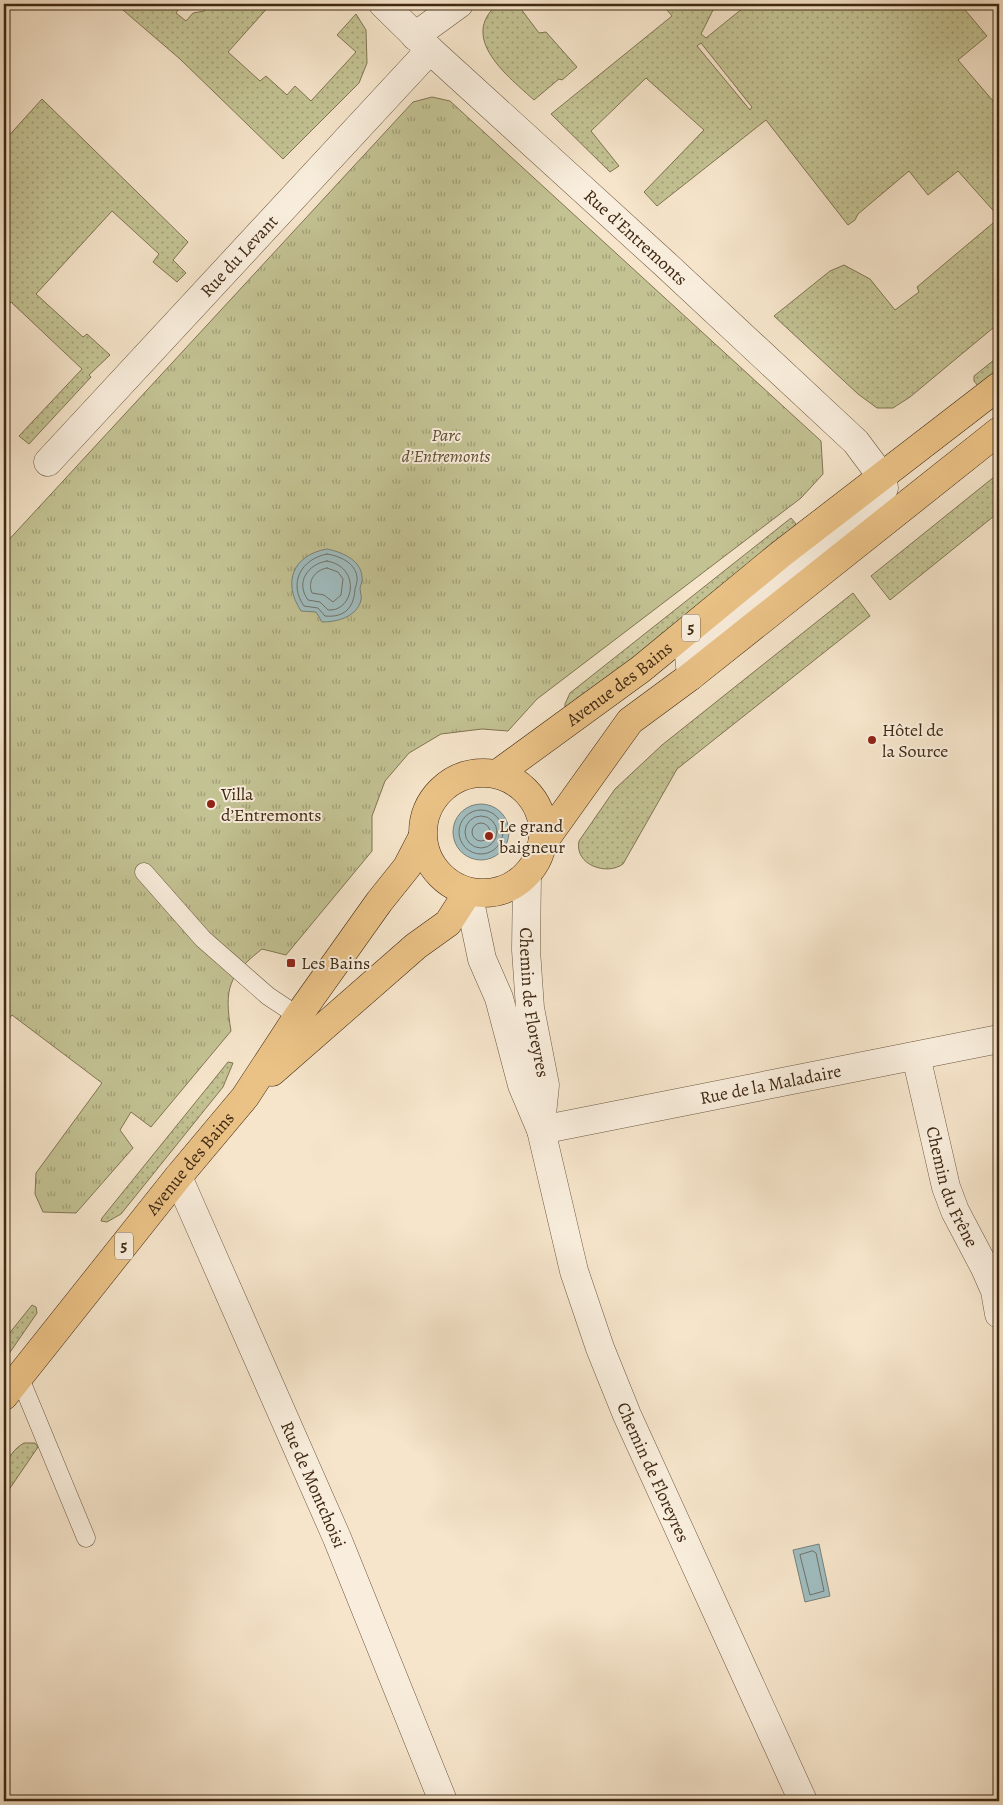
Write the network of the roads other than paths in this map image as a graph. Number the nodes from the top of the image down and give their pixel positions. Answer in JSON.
{"nodes":[{"id":1,"x":383,"y":4,"type":"edge"},
{"id":2,"x":458,"y":4,"type":"edge"},
{"id":3,"x":423,"y":43,"type":"junction"},
{"id":4,"x":999,"y":386,"type":"edge"},
{"id":5,"x":999,"y":431,"type":"edge"},
{"id":6,"x":48,"y":462,"type":"dead end"},
{"id":7,"x":882,"y":477,"type":"junction"},
{"id":8,"x":691,"y":676,"type":"junction"},
{"id":9,"x":497,"y":774,"type":"junction"},
{"id":10,"x":422,"y":838,"type":"junction"},
{"id":11,"x":542,"y":844,"type":"junction"},
{"id":12,"x":144,"y":872,"type":"dead end"},
{"id":13,"x":527,"y":874,"type":"junction"},
{"id":14,"x":468,"y":892,"type":"junction"},
{"id":15,"x":298,"y":1016,"type":"junction"},
{"id":16,"x":999,"y":1039,"type":"edge"},
{"id":17,"x":916,"y":1056,"type":"junction"},
{"id":18,"x":244,"y":1097,"type":"junction"},
{"id":19,"x":541,"y":1130,"type":"junction"},
{"id":20,"x":178,"y":1177,"type":"junction"},
{"id":21,"x":999,"y":1314,"type":"edge"},
{"id":22,"x":11,"y":1386,"type":"edge"},
{"id":23,"x":86,"y":1538,"type":"dead end"},
{"id":24,"x":438,"y":1800,"type":"edge"},
{"id":25,"x":803,"y":1801,"type":"edge"}],
"edges":[{"from":1,"to":3,"type":"street","name":"Rue d'Entremonts"},
{"from":2,"to":3,"type":"street","name":"Rue du Levant"},
{"from":3,"to":6,"type":"street","name":"Rue du Levant"},
{"from":3,"to":7,"type":"street","name":"Rue d'Entremonts"},
{"from":4,"to":7,"type":"main road","name":"Avenue des Bains","number":"5"},
{"from":5,"to":8,"type":"main road","name":"Avenue des Bains","number":"5"},
{"from":7,"to":8,"type":"street","name":"Avenue des Bains"},
{"from":7,"to":9,"type":"main road","name":"Avenue des Bains","number":"5"},
{"from":8,"to":11,"type":"main road","name":"Avenue des Bains","number":"5"},
{"from":9,"to":10,"type":"main road"},
{"from":9,"to":11,"type":"main road"},
{"from":10,"to":14,"type":"main road"},
{"from":10,"to":15,"type":"main road","name":"Avenue des Bains","number":"5"},
{"from":11,"to":13,"type":"main road"},
{"from":12,"to":15,"type":"lane"},
{"from":13,"to":14,"type":"main road"},
{"from":13,"to":19,"type":"street","name":"Chemin de Floreyres"},
{"from":14,"to":18,"type":"main road","name":"Avenue des Bains","number":"5"},
{"from":14,"to":19,"type":"street","name":"Chemin de Floreyres"},
{"from":15,"to":18,"type":"main road","name":"Avenue des Bains","number":"5"},
{"from":16,"to":17,"type":"street","name":"Rue de la Maladaire"},
{"from":17,"to":19,"type":"street","name":"Rue de la Maladaire"},
{"from":17,"to":21,"type":"street","name":"Chemin du Frêne"},
{"from":18,"to":20,"type":"main road","name":"Avenue des Bains","number":"5"},
{"from":19,"to":25,"type":"street","name":"Chemin de Floreyres"},
{"from":20,"to":22,"type":"main road","name":"Avenue des Bains","number":"5"},
{"from":20,"to":24,"type":"street","name":"Rue de Montchoisi"},
{"from":22,"to":23,"type":"lane"}]}
